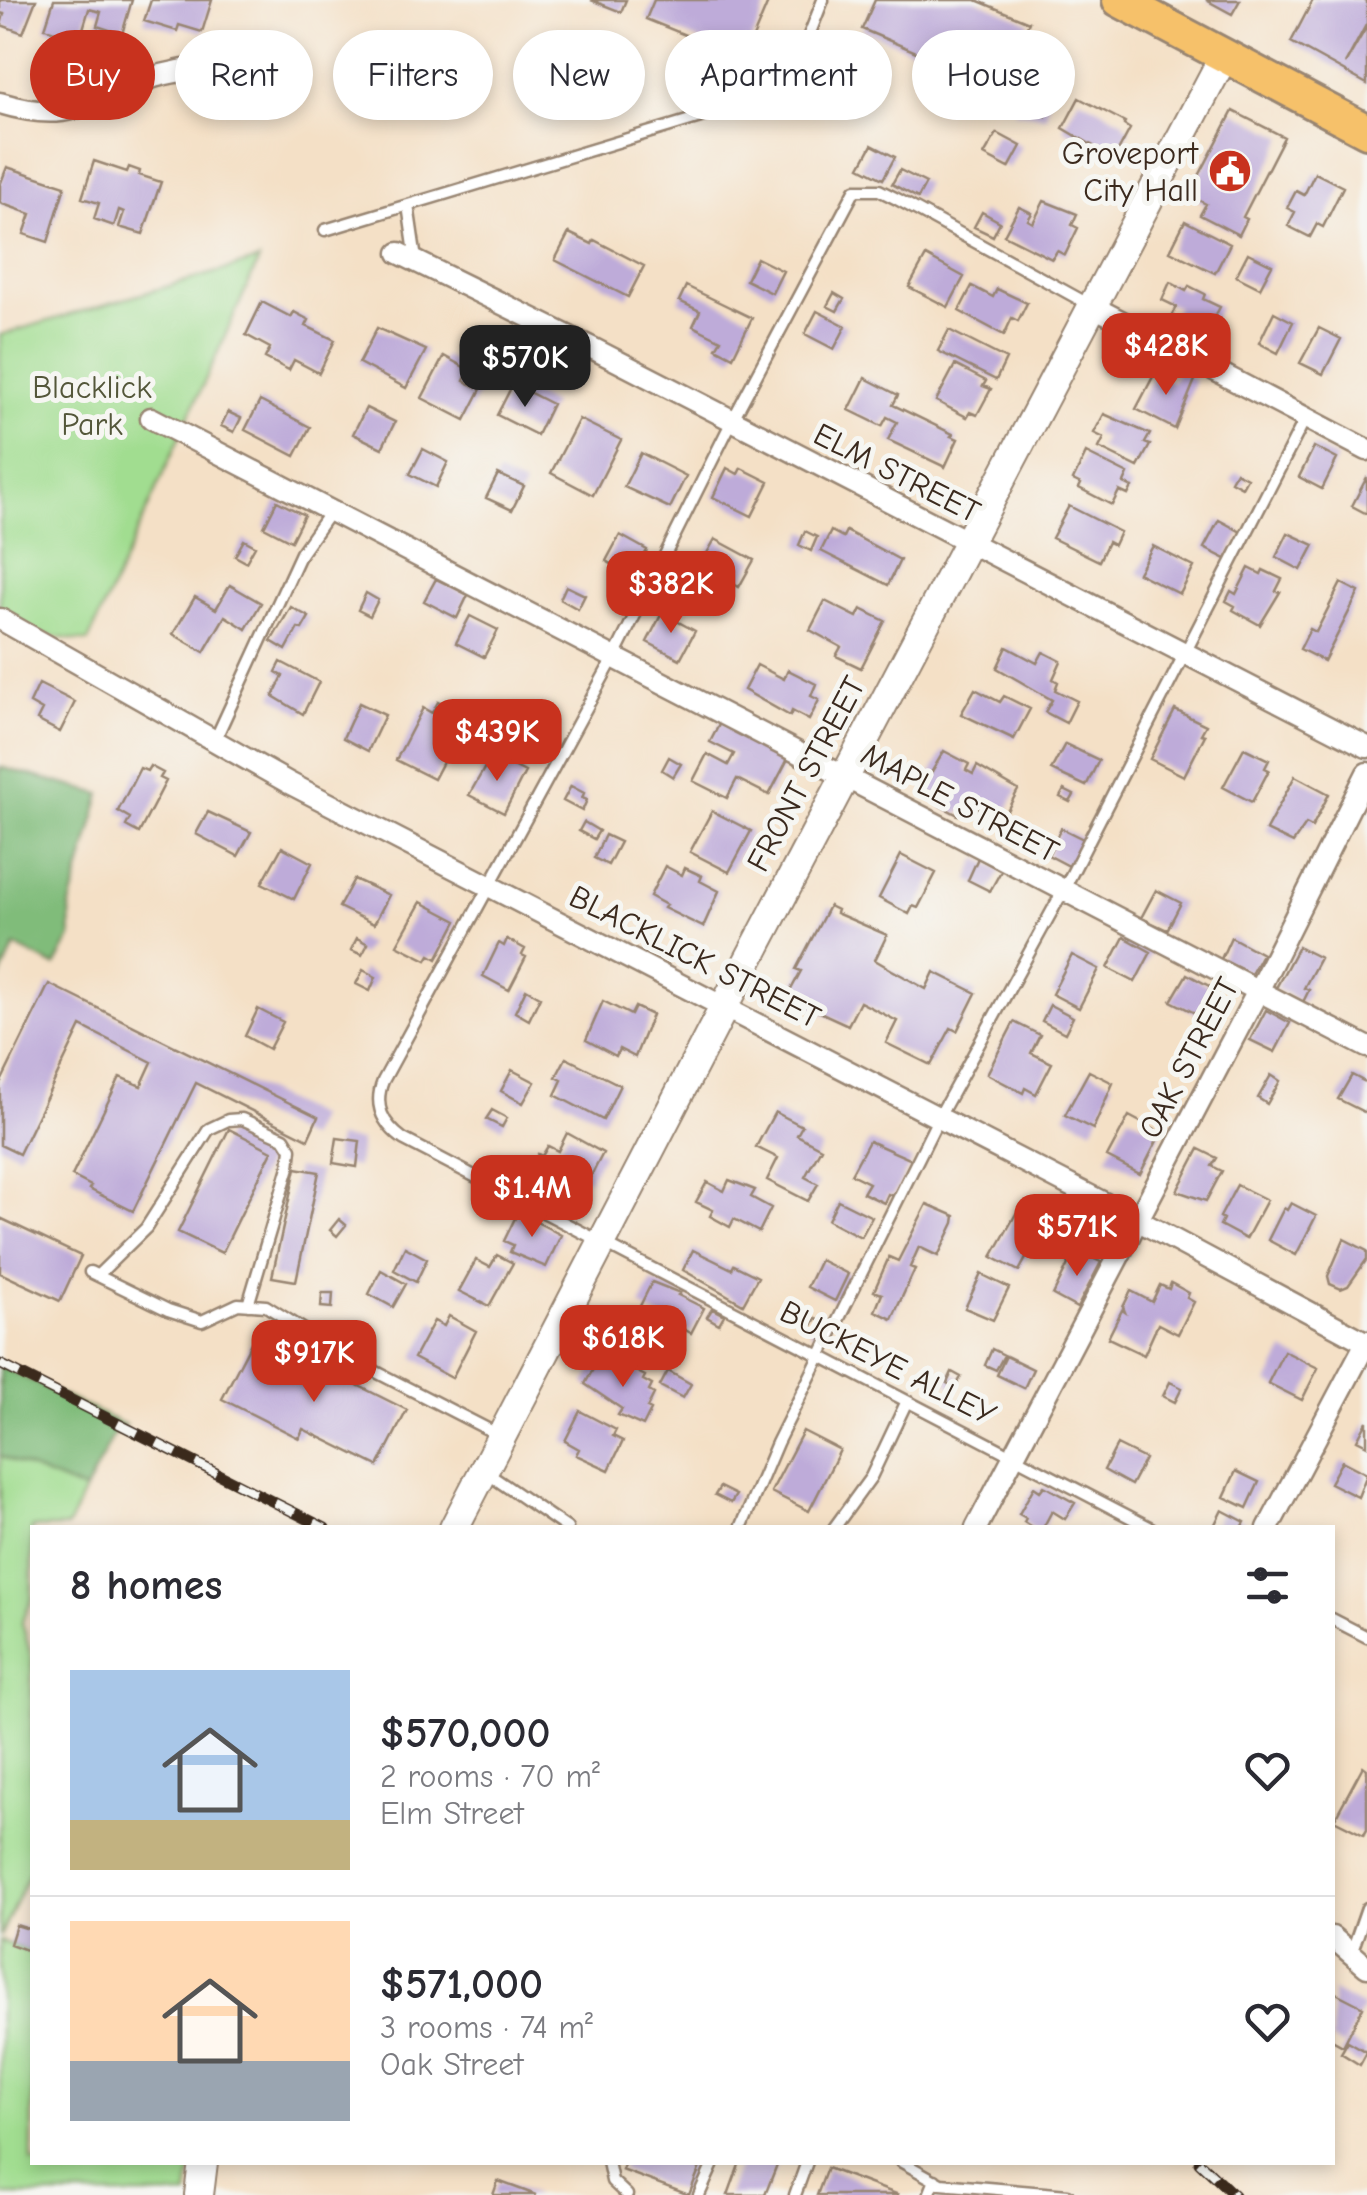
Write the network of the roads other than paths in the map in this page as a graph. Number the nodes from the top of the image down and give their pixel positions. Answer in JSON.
{"nodes":[{"id":1,"x":824,"y":0,"type":"edge"},
{"id":2,"x":1119,"y":0,"type":"edge"},
{"id":3,"x":1224,"y":56,"type":"junction"},
{"id":4,"x":175,"y":72,"type":"edge"},
{"id":5,"x":0,"y":103,"type":"edge"},
{"id":6,"x":1367,"y":130,"type":"edge"},
{"id":7,"x":408,"y":205,"type":"junction"},
{"id":8,"x":325,"y":230,"type":"dead end"},
{"id":9,"x":408,"y":257,"type":"joint"},
{"id":10,"x":1092,"y":306,"type":"junction"},
{"id":11,"x":152,"y":418,"type":"dead end"},
{"id":12,"x":1306,"y":418,"type":"junction"},
{"id":13,"x":732,"y":421,"type":"junction"},
{"id":14,"x":1367,"y":450,"type":"edge"},
{"id":15,"x":327,"y":509,"type":"junction"},
{"id":16,"x":967,"y":543,"type":"junction"},
{"id":17,"x":0,"y":619,"type":"edge"},
{"id":18,"x":1184,"y":653,"type":"junction"},
{"id":19,"x":614,"y":657,"type":"junction"},
{"id":20,"x":214,"y":741,"type":"junction"},
{"id":21,"x":1367,"y":747,"type":"edge"},
{"id":22,"x":1367,"y":774,"type":"edge"},
{"id":23,"x":844,"y":776,"type":"junction"},
{"id":24,"x":492,"y":886,"type":"junction"},
{"id":25,"x":1063,"y":891,"type":"junction"},
{"id":26,"x":1258,"y":991,"type":"junction"},
{"id":27,"x":724,"y":1006,"type":"junction"},
{"id":28,"x":1367,"y":1047,"type":"edge"},
{"id":29,"x":938,"y":1117,"type":"junction"},
{"id":30,"x":1136,"y":1220,"type":"junction"},
{"id":31,"x":604,"y":1242,"type":"junction"},
{"id":32,"x":248,"y":1305,"type":"junction"},
{"id":33,"x":1367,"y":1342,"type":"edge"},
{"id":34,"x":822,"y":1358,"type":"junction"},
{"id":35,"x":906,"y":1402,"type":"junction"},
{"id":36,"x":502,"y":1436,"type":"junction"},
{"id":37,"x":1014,"y":1456,"type":"junction"},
{"id":38,"x":484,"y":1471,"type":"junction"},
{"id":39,"x":456,"y":1525,"type":"edge"},
{"id":40,"x":564,"y":1525,"type":"edge"},
{"id":41,"x":741,"y":1525,"type":"edge"},
{"id":42,"x":836,"y":1525,"type":"edge"},
{"id":43,"x":978,"y":1525,"type":"edge"},
{"id":44,"x":1146,"y":1525,"type":"edge"},
{"id":45,"x":1270,"y":1525,"type":"edge"},
{"id":46,"x":1335,"y":1621,"type":"edge"},
{"id":47,"x":1367,"y":1637,"type":"edge"},
{"id":48,"x":1367,"y":1908,"type":"edge"},
{"id":49,"x":1335,"y":1940,"type":"edge"},
{"id":50,"x":1359,"y":1960,"type":"edge"},
{"id":51,"x":203,"y":2165,"type":"edge"},
{"id":52,"x":609,"y":2165,"type":"edge"},
{"id":53,"x":713,"y":2165,"type":"edge"},
{"id":54,"x":805,"y":2165,"type":"edge"},
{"id":55,"x":907,"y":2165,"type":"edge"},
{"id":56,"x":934,"y":2180,"type":"junction"},
{"id":57,"x":198,"y":2195,"type":"edge"},
{"id":58,"x":627,"y":2195,"type":"edge"},
{"id":59,"x":698,"y":2195,"type":"edge"},
{"id":60,"x":795,"y":2195,"type":"edge"},
{"id":61,"x":929,"y":2195,"type":"edge"},
{"id":62,"x":1060,"y":2195,"type":"edge"},
{"id":63,"x":1068,"y":2195,"type":"edge"}],
"edges":[{"from":1,"to":7,"type":"lane"},
{"from":2,"to":3,"type":"main road"},
{"from":3,"to":6,"type":"main road"},
{"from":3,"to":10,"type":"street","name":"FRONT STREET"},
{"from":4,"to":5,"type":"street"},
{"from":7,"to":8,"type":"lane"},
{"from":7,"to":9,"type":"lane"},
{"from":9,"to":13,"type":"street","name":"ELM STREET"},
{"from":10,"to":12,"type":"street"},
{"from":10,"to":13,"type":"lane"},
{"from":10,"to":16,"type":"street","name":"FRONT STREET"},
{"from":11,"to":15,"type":"street","name":"MAPLE STREET"},
{"from":12,"to":14,"type":"street"},
{"from":12,"to":18,"type":"lane"},
{"from":13,"to":16,"type":"street","name":"ELM STREET"},
{"from":13,"to":19,"type":"lane"},
{"from":15,"to":19,"type":"street","name":"MAPLE STREET"},
{"from":15,"to":20,"type":"lane"},
{"from":16,"to":18,"type":"street","name":"ELM STREET"},
{"from":16,"to":23,"type":"street","name":"FRONT STREET"},
{"from":17,"to":20,"type":"street","name":"BLACKLICK STREET"},
{"from":18,"to":21,"type":"street","name":"ELM STREET"},
{"from":18,"to":25,"type":"lane"},
{"from":19,"to":23,"type":"street","name":"MAPLE STREET"},
{"from":19,"to":24,"type":"lane"},
{"from":20,"to":24,"type":"street","name":"BLACKLICK STREET"},
{"from":22,"to":26,"type":"street","name":"OAK STREET"},
{"from":23,"to":25,"type":"street","name":"MAPLE STREET"},
{"from":23,"to":27,"type":"street","name":"FRONT STREET"},
{"from":24,"to":27,"type":"street","name":"BLACKLICK STREET"},
{"from":24,"to":31,"type":"lane","name":"BUCKEYE ALLEY"},
{"from":25,"to":26,"type":"street","name":"MAPLE STREET"},
{"from":25,"to":29,"type":"lane"},
{"from":26,"to":28,"type":"street","name":"MAPLE STREET"},
{"from":26,"to":30,"type":"street","name":"OAK STREET"},
{"from":27,"to":29,"type":"street","name":"BLACKLICK STREET"},
{"from":27,"to":31,"type":"street","name":"FRONT STREET"},
{"from":29,"to":30,"type":"street","name":"BLACKLICK STREET"},
{"from":29,"to":34,"type":"lane"},
{"from":30,"to":33,"type":"street","name":"BLACKLICK STREET"},
{"from":30,"to":37,"type":"street","name":"OAK STREET"},
{"from":31,"to":34,"type":"lane","name":"BUCKEYE ALLEY"},
{"from":31,"to":36,"type":"street","name":"FRONT STREET"},
{"from":32,"to":32,"type":"lane"},
{"from":32,"to":36,"type":"lane"},
{"from":33,"to":45,"type":"street"},
{"from":34,"to":35,"type":"lane","name":"BUCKEYE ALLEY"},
{"from":34,"to":41,"type":"lane"},
{"from":35,"to":37,"type":"lane","name":"BUCKEYE ALLEY"},
{"from":35,"to":42,"type":"lane"},
{"from":36,"to":38,"type":"street","name":"FRONT STREET"},
{"from":37,"to":43,"type":"street","name":"OAK STREET"},
{"from":37,"to":44,"type":"lane","name":"BUCKEYE ALLEY"},
{"from":38,"to":39,"type":"street","name":"FRONT STREET"},
{"from":38,"to":40,"type":"lane"},
{"from":46,"to":47,"type":"lane"},
{"from":48,"to":50,"type":"lane"},
{"from":49,"to":50,"type":"street"},
{"from":51,"to":57,"type":"street"},
{"from":52,"to":58,"type":"lane"},
{"from":53,"to":59,"type":"lane"},
{"from":54,"to":60,"type":"lane"},
{"from":55,"to":56,"type":"lane"},
{"from":56,"to":61,"type":"lane"},
{"from":56,"to":62,"type":"lane"},
{"from":62,"to":63,"type":"lane"}]}
